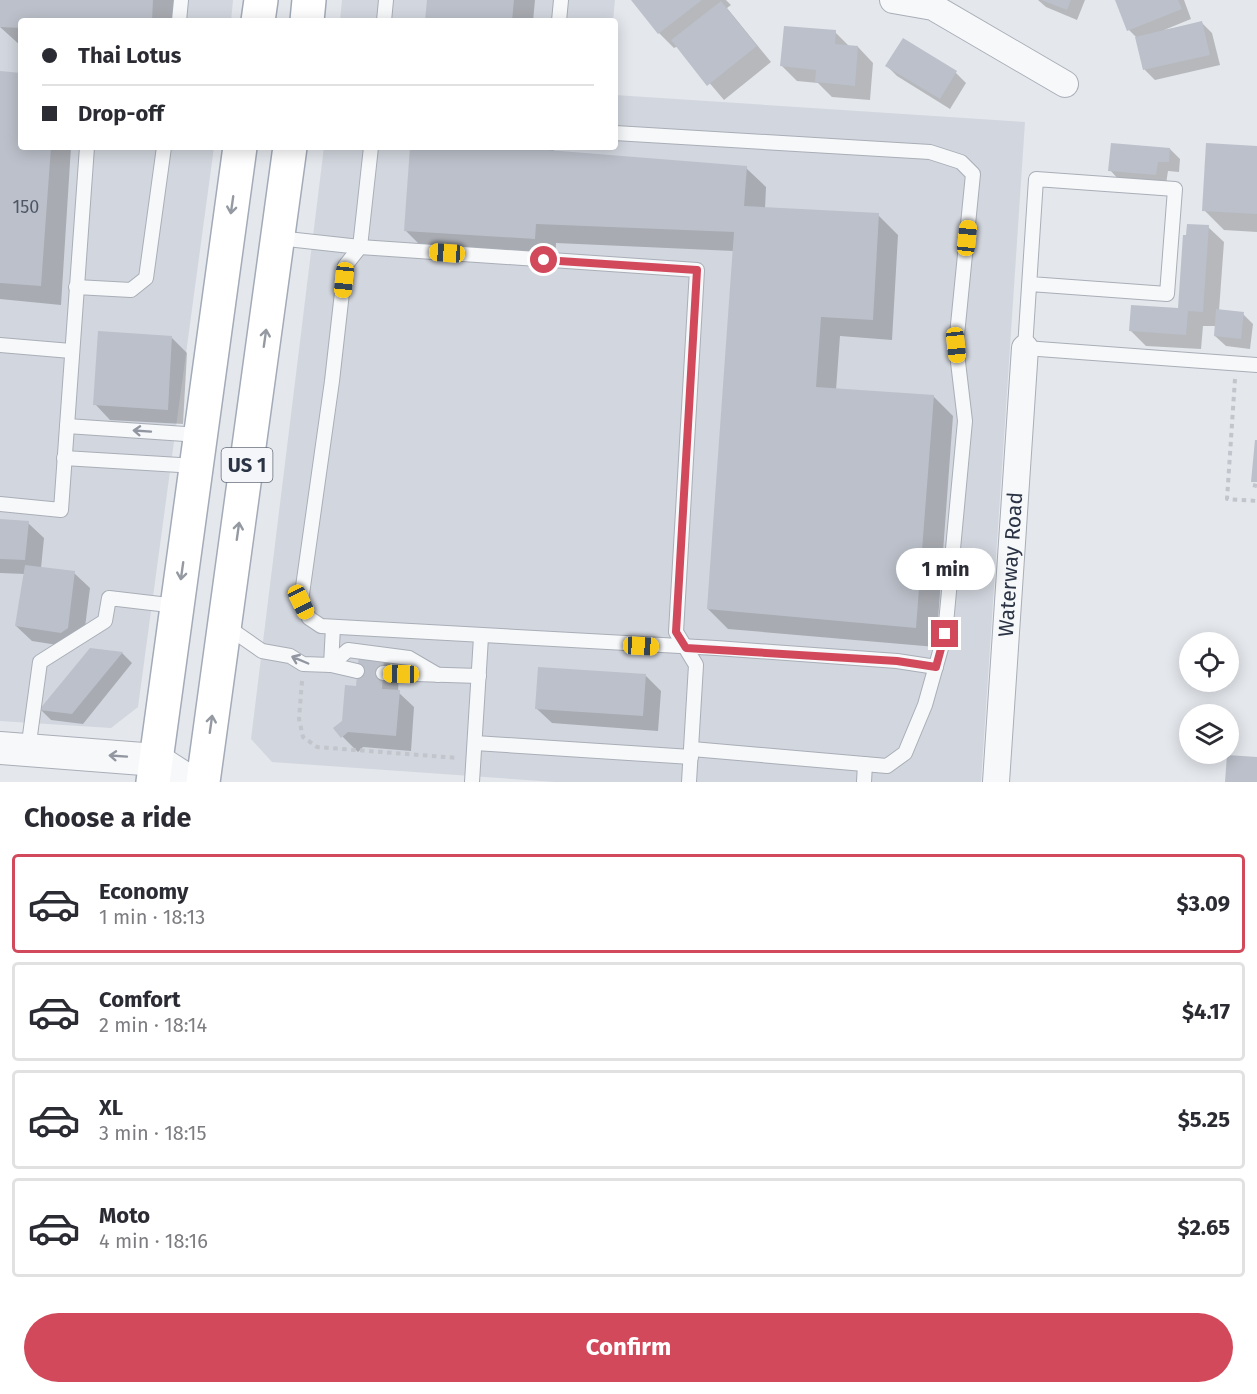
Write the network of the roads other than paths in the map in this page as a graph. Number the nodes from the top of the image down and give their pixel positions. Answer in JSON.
{"nodes":[{"id":1,"x":182,"y":0,"type":"edge"},
{"id":2,"x":261,"y":0,"type":"edge"},
{"id":3,"x":386,"y":0,"type":"edge"},
{"id":4,"x":561,"y":0,"type":"edge"},
{"id":5,"x":893,"y":0,"type":"edge"},
{"id":6,"x":179,"y":18,"type":"edge"},
{"id":7,"x":258,"y":18,"type":"edge"},
{"id":8,"x":384,"y":18,"type":"edge"},
{"id":9,"x":559,"y":18,"type":"edge"},
{"id":10,"x":1065,"y":84,"type":"dead end"},
{"id":11,"x":618,"y":133,"type":"edge"},
{"id":12,"x":87,"y":150,"type":"edge"},
{"id":13,"x":164,"y":150,"type":"edge"},
{"id":14,"x":240,"y":150,"type":"edge"},
{"id":15,"x":290,"y":150,"type":"edge"},
{"id":16,"x":371,"y":150,"type":"edge"},
{"id":17,"x":278,"y":238,"type":"junction"},
{"id":18,"x":360,"y":247,"type":"junction"},
{"id":19,"x":1030,"y":284,"type":"junction"},
{"id":20,"x":76,"y":287,"type":"junction"},
{"id":21,"x":0,"y":345,"type":"edge"},
{"id":22,"x":1025,"y":348,"type":"junction"},
{"id":23,"x":71,"y":351,"type":"junction"},
{"id":24,"x":1257,"y":365,"type":"edge"},
{"id":25,"x":67,"y":426,"type":"junction"},
{"id":26,"x":198,"y":451,"type":"junction"},
{"id":27,"x":64,"y":458,"type":"junction"},
{"id":28,"x":0,"y":504,"type":"edge"},
{"id":29,"x":177,"y":606,"type":"junction"},
{"id":30,"x":225,"y":625,"type":"junction"},
{"id":31,"x":333,"y":627,"type":"junction"},
{"id":32,"x":481,"y":637,"type":"junction"},
{"id":33,"x":686,"y":648,"type":"junction"},
{"id":34,"x":331,"y":665,"type":"junction"},
{"id":35,"x":936,"y":667,"type":"junction"},
{"id":36,"x":357,"y":671,"type":"dead end"},
{"id":37,"x":383,"y":673,"type":"dead end"},
{"id":38,"x":438,"y":675,"type":"junction"},
{"id":39,"x":479,"y":676,"type":"junction"},
{"id":40,"x":475,"y":743,"type":"junction"},
{"id":41,"x":14,"y":749,"type":"edge"},
{"id":42,"x":691,"y":753,"type":"junction"},
{"id":43,"x":865,"y":764,"type":"junction"},
{"id":44,"x":155,"y":771,"type":"edge"},
{"id":45,"x":190,"y":782,"type":"edge"},
{"id":46,"x":203,"y":782,"type":"edge"},
{"id":47,"x":471,"y":782,"type":"edge"},
{"id":48,"x":689,"y":782,"type":"edge"},
{"id":49,"x":864,"y":782,"type":"edge"},
{"id":50,"x":996,"y":782,"type":"edge"}],
"edges":[{"from":1,"to":6,"type":"lane"},
{"from":2,"to":7,"type":"main road"},
{"from":3,"to":8,"type":"lane"},
{"from":4,"to":9,"type":"lane"},
{"from":5,"to":10,"type":"street"},
{"from":11,"to":35,"type":"lane"},
{"from":12,"to":20,"type":"lane"},
{"from":13,"to":20,"type":"lane"},
{"from":14,"to":26,"type":"main road","number":"US 1","one_way":true},
{"from":15,"to":17,"type":"main road","number":"US 1"},
{"from":16,"to":18,"type":"lane"},
{"from":17,"to":18,"type":"lane"},
{"from":30,"to":17,"type":"main road","number":"US 1","one_way":true},
{"from":18,"to":31,"type":"lane"},
{"from":18,"to":33,"type":"lane"},
{"from":19,"to":19,"type":"lane"},
{"from":19,"to":22,"type":"lane"},
{"from":20,"to":23,"type":"lane"},
{"from":21,"to":23,"type":"lane"},
{"from":22,"to":24,"type":"lane"},
{"from":22,"to":50,"type":"street","name":"Waterway Road"},
{"from":23,"to":25,"type":"lane"},
{"from":26,"to":25,"type":"lane","one_way":true},
{"from":25,"to":27,"type":"lane"},
{"from":26,"to":27,"type":"lane"},
{"from":26,"to":29,"type":"main road","number":"US 1","one_way":true},
{"from":27,"to":28,"type":"lane"},
{"from":29,"to":41,"type":"lane"},
{"from":29,"to":44,"type":"main road","number":"US 1"},
{"from":34,"to":30,"type":"lane","one_way":true},
{"from":46,"to":30,"type":"main road","number":"US 1","one_way":true},
{"from":31,"to":32,"type":"lane"},
{"from":31,"to":34,"type":"lane"},
{"from":32,"to":33,"type":"lane"},
{"from":32,"to":39,"type":"lane"},
{"from":33,"to":35,"type":"lane"},
{"from":33,"to":42,"type":"lane"},
{"from":34,"to":36,"type":"lane"},
{"from":34,"to":38,"type":"lane"},
{"from":35,"to":43,"type":"lane"},
{"from":37,"to":38,"type":"lane"},
{"from":38,"to":39,"type":"lane"},
{"from":39,"to":40,"type":"lane"},
{"from":40,"to":42,"type":"lane"},
{"from":40,"to":47,"type":"lane"},
{"from":44,"to":41,"type":"street","one_way":true},
{"from":42,"to":43,"type":"lane"},
{"from":42,"to":48,"type":"lane"},
{"from":43,"to":49,"type":"lane"},
{"from":44,"to":45,"type":"street"}]}
